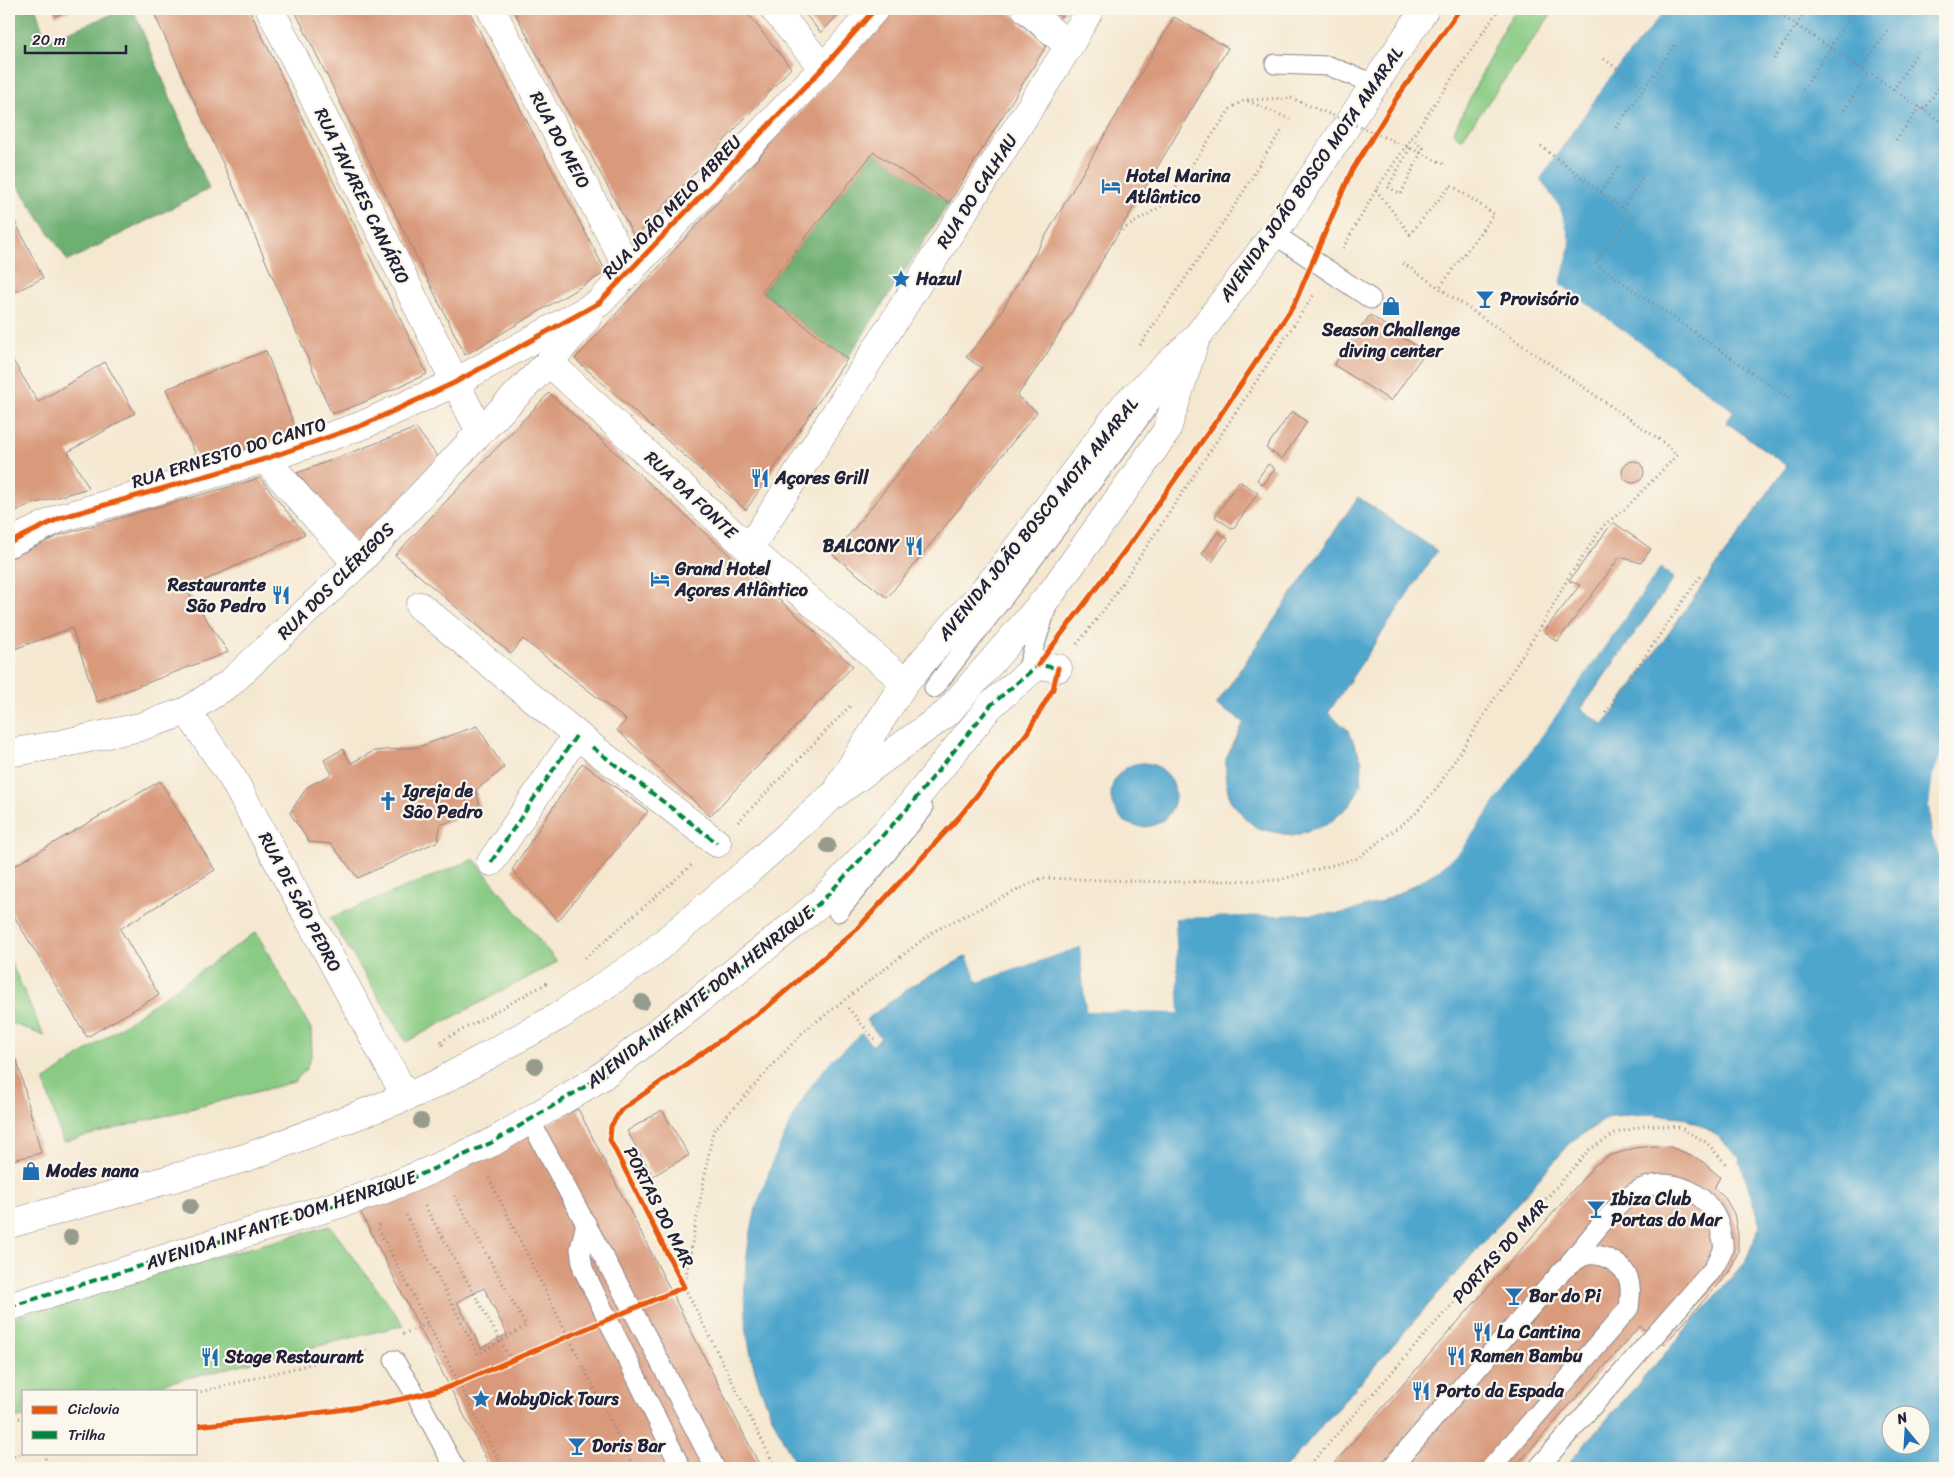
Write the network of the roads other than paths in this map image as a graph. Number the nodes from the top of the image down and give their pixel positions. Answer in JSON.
{"nodes":[{"id":1,"x":270,"y":9,"type":"edge"},
{"id":2,"x":491,"y":9,"type":"edge"},
{"id":3,"x":774,"y":9,"type":"edge"},
{"id":4,"x":875,"y":9,"type":"edge"},
{"id":5,"x":1026,"y":9,"type":"edge"},
{"id":6,"x":1090,"y":9,"type":"edge"},
{"id":7,"x":1425,"y":9,"type":"edge"},
{"id":8,"x":1069,"y":46,"type":"junction"},
{"id":9,"x":1275,"y":64,"type":"dead end"},
{"id":10,"x":823,"y":68,"type":"junction"},
{"id":11,"x":1374,"y":84,"type":"junction"},
{"id":12,"x":1274,"y":234,"type":"junction"},
{"id":13,"x":630,"y":272,"type":"junction"},
{"id":14,"x":1371,"y":299,"type":"dead end"},
{"id":15,"x":599,"y":303,"type":"junction"},
{"id":16,"x":1196,"y":338,"type":"junction"},
{"id":17,"x":549,"y":362,"type":"junction"},
{"id":18,"x":454,"y":383,"type":"junction"},
{"id":19,"x":480,"y":432,"type":"junction"},
{"id":20,"x":265,"y":459,"type":"junction"},
{"id":21,"x":9,"y":543,"type":"edge"},
{"id":22,"x":749,"y":549,"type":"junction"},
{"id":23,"x":357,"y":564,"type":"junction"},
{"id":24,"x":1052,"y":592,"type":"junction"},
{"id":25,"x":420,"y":606,"type":"dead end"},
{"id":26,"x":1058,"y":668,"type":"road end"},
{"id":27,"x":1025,"y":676,"type":"junction"},
{"id":28,"x":905,"y":682,"type":"junction"},
{"id":29,"x":934,"y":688,"type":"dead end"},
{"id":30,"x":187,"y":711,"type":"junction"},
{"id":31,"x":584,"y":742,"type":"junction"},
{"id":32,"x":9,"y":753,"type":"edge"},
{"id":33,"x":832,"y":797,"type":"junction"},
{"id":34,"x":717,"y":843,"type":"dead end"},
{"id":35,"x":491,"y":862,"type":"dead end"},
{"id":36,"x":838,"y":912,"type":"dead end"},
{"id":37,"x":406,"y":1097,"type":"junction"},
{"id":38,"x":535,"y":1130,"type":"dead end"},
{"id":39,"x":586,"y":1223,"type":"junction"},
{"id":40,"x":9,"y":1224,"type":"edge"},
{"id":41,"x":1563,"y":1270,"type":"junction"},
{"id":42,"x":9,"y":1307,"type":"edge"},
{"id":43,"x":394,"y":1360,"type":"dead end"},
{"id":44,"x":455,"y":1468,"type":"edge"},
{"id":45,"x":681,"y":1468,"type":"edge"},
{"id":46,"x":715,"y":1468,"type":"edge"},
{"id":47,"x":1391,"y":1468,"type":"edge"},
{"id":48,"x":1491,"y":1468,"type":"edge"},
{"id":49,"x":1538,"y":1468,"type":"edge"}],
"edges":[{"from":1,"to":18,"type":"street","name":"RUA TAVARES CANÁRIO"},
{"from":2,"to":13,"type":"street","name":"RUA DO MEIO"},
{"from":3,"to":10,"type":"street"},
{"from":4,"to":10,"type":"street","name":"RUA JOÃO MELO ABREU"},
{"from":5,"to":8,"type":"street"},
{"from":6,"to":8,"type":"street","name":"RUA DO CALHAU"},
{"from":7,"to":11,"type":"street","name":"AVENIDA JOÃO BOSCO MOTA AMARAL"},
{"from":8,"to":22,"type":"street","name":"RUA DO CALHAU"},
{"from":9,"to":11,"type":"lane"},
{"from":10,"to":13,"type":"street","name":"RUA JOÃO MELO ABREU"},
{"from":11,"to":12,"type":"street","name":"AVENIDA JOÃO BOSCO MOTA AMARAL"},
{"from":12,"to":14,"type":"lane"},
{"from":12,"to":16,"type":"street","name":"AVENIDA JOÃO BOSCO MOTA AMARAL"},
{"from":13,"to":15,"type":"street","name":"RUA JOÃO MELO ABREU"},
{"from":15,"to":17,"type":"street","name":"RUA DOS CLÉRIGOS"},
{"from":15,"to":18,"type":"street","name":"RUA JOÃO MELO ABREU"},
{"from":16,"to":24,"type":"street","name":"AVENIDA JOÃO BOSCO MOTA AMARAL"},
{"from":16,"to":28,"type":"street","name":"AVENIDA JOÃO BOSCO MOTA AMARAL"},
{"from":16,"to":29,"type":"lane"},
{"from":17,"to":19,"type":"street","name":"RUA DOS CLÉRIGOS"},
{"from":17,"to":22,"type":"street","name":"RUA DA FONTE"},
{"from":18,"to":19,"type":"street","name":"RUA TAVARES CANÁRIO"},
{"from":18,"to":20,"type":"street","name":"RUA ERNESTO DO CANTO"},
{"from":19,"to":23,"type":"street","name":"RUA DOS CLÉRIGOS"},
{"from":20,"to":21,"type":"street","name":"RUA ERNESTO DO CANTO"},
{"from":20,"to":23,"type":"street"},
{"from":22,"to":28,"type":"street","name":"RUA DA FONTE"},
{"from":23,"to":30,"type":"street","name":"RUA DOS CLÉRIGOS"},
{"from":24,"to":27,"type":"lane"},
{"from":24,"to":33,"type":"street","name":"AVENIDA JOÃO BOSCO MOTA AMARAL"},
{"from":25,"to":31,"type":"street"},
{"from":26,"to":27,"type":"street","name":"AVENIDA INFANTE DOM HENRIQUE"},
{"from":27,"to":36,"type":"lane"},
{"from":27,"to":42,"type":"street","name":"AVENIDA INFANTE DOM HENRIQUE"},
{"from":28,"to":33,"type":"street"},
{"from":30,"to":32,"type":"street","name":"RUA DOS CLÉRIGOS"},
{"from":30,"to":37,"type":"street","name":"RUA DE SÃO PEDRO"},
{"from":31,"to":34,"type":"street"},
{"from":31,"to":35,"type":"street"},
{"from":33,"to":37,"type":"street"},
{"from":37,"to":40,"type":"street"},
{"from":38,"to":39,"type":"lane"},
{"from":39,"to":45,"type":"lane"},
{"from":39,"to":46,"type":"lane"},
{"from":41,"to":47,"type":"lane"},
{"from":41,"to":48,"type":"lane"},
{"from":41,"to":49,"type":"lane"},
{"from":43,"to":44,"type":"lane"}]}
